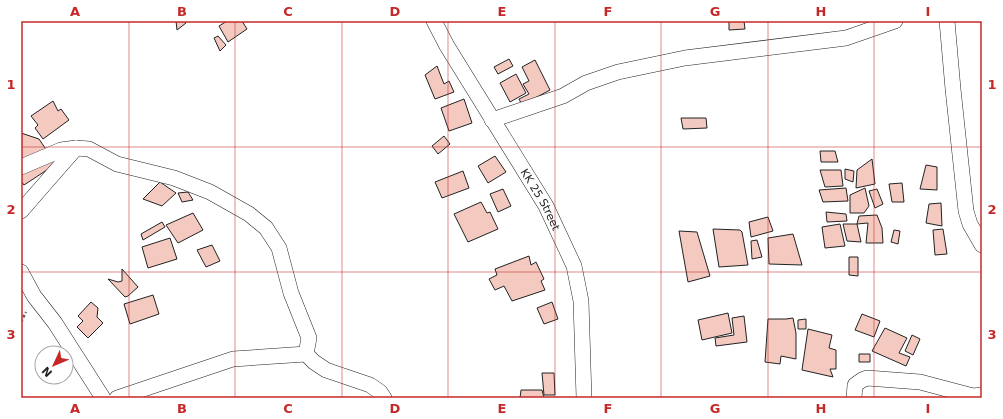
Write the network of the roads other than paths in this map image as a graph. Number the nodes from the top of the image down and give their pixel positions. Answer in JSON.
{"nodes":[{"id":1,"x":434,"y":21,"type":"edge"},
{"id":2,"x":895,"y":21,"type":"edge"},
{"id":3,"x":947,"y":21,"type":"edge"},
{"id":4,"x":492,"y":120,"type":"junction"},
{"id":5,"x":76,"y":148,"type":"junction"},
{"id":6,"x":21,"y":167,"type":"edge"},
{"id":7,"x":21,"y":211,"type":"edge"},
{"id":8,"x":982,"y":245,"type":"edge"},
{"id":9,"x":21,"y":272,"type":"edge"},
{"id":10,"x":306,"y":354,"type":"junction"},
{"id":11,"x":982,"y":395,"type":"edge"},
{"id":12,"x":103,"y":398,"type":"edge"},
{"id":13,"x":117,"y":398,"type":"edge"},
{"id":14,"x":384,"y":398,"type":"edge"},
{"id":15,"x":584,"y":398,"type":"edge"},
{"id":16,"x":854,"y":398,"type":"edge"}],
"edges":[{"from":1,"to":4,"type":"street","name":"KK 25 Street"},
{"from":2,"to":4,"type":"street"},
{"from":3,"to":8,"type":"street"},
{"from":4,"to":15,"type":"street","name":"KK 25 Street"},
{"from":5,"to":6,"type":"street"},
{"from":5,"to":7,"type":"street"},
{"from":5,"to":10,"type":"street"},
{"from":9,"to":12,"type":"street"},
{"from":10,"to":13,"type":"street"},
{"from":10,"to":14,"type":"street"},
{"from":11,"to":16,"type":"street"}]}
